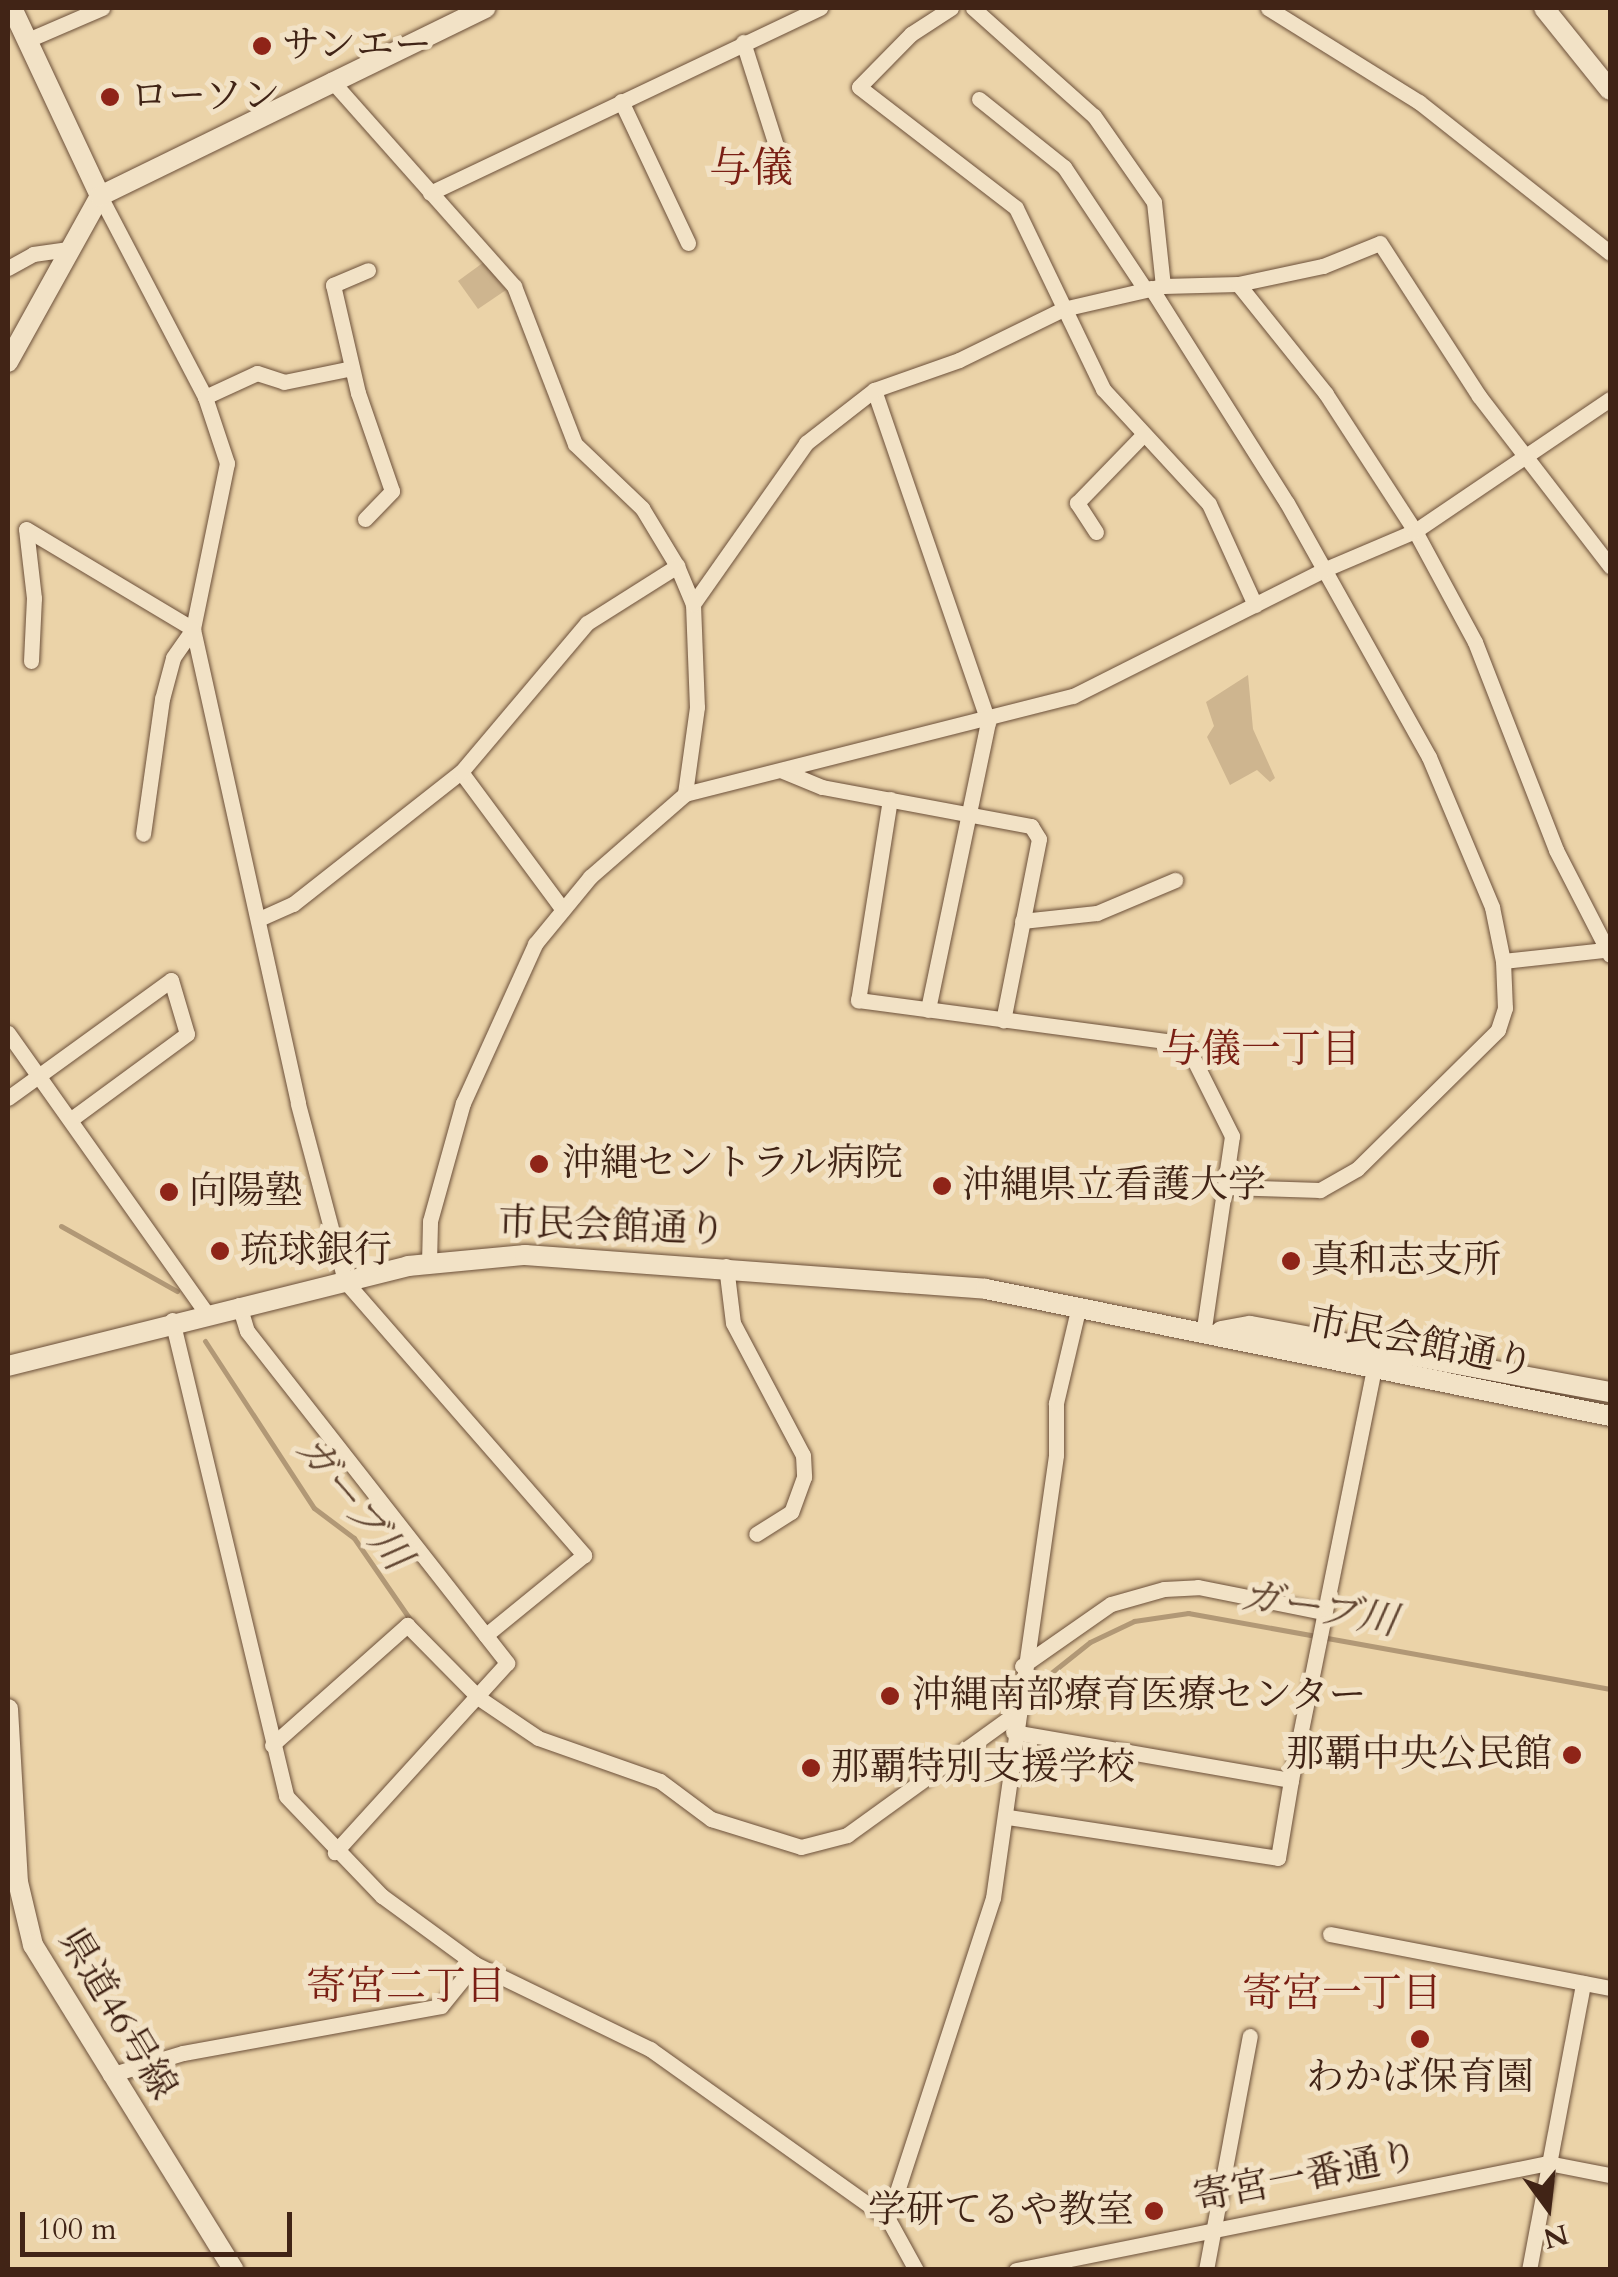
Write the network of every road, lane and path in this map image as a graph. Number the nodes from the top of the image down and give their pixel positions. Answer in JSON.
{"nodes":[{"id":1,"x":12,"y":8,"type":"edge"},
{"id":2,"x":102,"y":8,"type":"edge"},
{"id":3,"x":486,"y":8,"type":"edge"},
{"id":4,"x":820,"y":8,"type":"edge"},
{"id":5,"x":951,"y":8,"type":"edge"},
{"id":6,"x":974,"y":8,"type":"edge"},
{"id":7,"x":1268,"y":8,"type":"edge"},
{"id":8,"x":1544,"y":8,"type":"edge"},
{"id":9,"x":28,"y":40,"type":"junction"},
{"id":10,"x":743,"y":42,"type":"junction"},
{"id":11,"x":331,"y":80,"type":"junction"},
{"id":12,"x":1610,"y":90,"type":"edge"},
{"id":13,"x":978,"y":99,"type":"dead end"},
{"id":14,"x":621,"y":101,"type":"junction"},
{"id":15,"x":778,"y":152,"type":"dead end"},
{"id":16,"x":430,"y":193,"type":"junction"},
{"id":17,"x":100,"y":196,"type":"junction"},
{"id":18,"x":688,"y":243,"type":"dead end"},
{"id":19,"x":68,"y":249,"type":"junction"},
{"id":20,"x":1610,"y":253,"type":"edge"},
{"id":21,"x":8,"y":268,"type":"edge"},
{"id":22,"x":368,"y":270,"type":"dead end"},
{"id":23,"x":1238,"y":284,"type":"junction"},
{"id":24,"x":1153,"y":288,"type":"junction"},
{"id":25,"x":1063,"y":309,"type":"junction"},
{"id":26,"x":8,"y":362,"type":"edge"},
{"id":27,"x":352,"y":368,"type":"junction"},
{"id":28,"x":874,"y":390,"type":"junction"},
{"id":29,"x":205,"y":397,"type":"junction"},
{"id":30,"x":1610,"y":400,"type":"edge"},
{"id":31,"x":1143,"y":435,"type":"junction"},
{"id":32,"x":1524,"y":458,"type":"junction"},
{"id":33,"x":366,"y":519,"type":"dead end"},
{"id":34,"x":1415,"y":531,"type":"junction"},
{"id":35,"x":1096,"y":532,"type":"dead end"},
{"id":36,"x":677,"y":566,"type":"junction"},
{"id":37,"x":1610,"y":566,"type":"edge"},
{"id":38,"x":1321,"y":571,"type":"junction"},
{"id":39,"x":693,"y":604,"type":"junction"},
{"id":40,"x":1255,"y":605,"type":"junction"},
{"id":41,"x":192,"y":629,"type":"junction"},
{"id":42,"x":32,"y":661,"type":"dead end"},
{"id":43,"x":988,"y":722,"type":"junction"},
{"id":44,"x":783,"y":771,"type":"junction"},
{"id":45,"x":460,"y":772,"type":"junction"},
{"id":46,"x":685,"y":794,"type":"junction"},
{"id":47,"x":890,"y":798,"type":"junction"},
{"id":48,"x":966,"y":812,"type":"junction"},
{"id":49,"x":143,"y":834,"type":"dead end"},
{"id":50,"x":1175,"y":880,"type":"dead end"},
{"id":51,"x":560,"y":907,"type":"junction"},
{"id":52,"x":259,"y":919,"type":"junction"},
{"id":53,"x":1022,"y":921,"type":"junction"},
{"id":54,"x":1608,"y":952,"type":"edge"},
{"id":55,"x":1504,"y":962,"type":"junction"},
{"id":56,"x":928,"y":1010,"type":"junction"},
{"id":57,"x":1003,"y":1020,"type":"junction"},
{"id":58,"x":8,"y":1033,"type":"edge"},
{"id":59,"x":39,"y":1078,"type":"junction"},
{"id":60,"x":8,"y":1098,"type":"edge"},
{"id":61,"x":70,"y":1120,"type":"junction"},
{"id":62,"x":1226,"y":1187,"type":"junction"},
{"id":63,"x":430,"y":1263,"type":"junction"},
{"id":64,"x":726,"y":1266,"type":"junction"},
{"id":65,"x":345,"y":1281,"type":"junction"},
{"id":66,"x":239,"y":1305,"type":"junction"},
{"id":67,"x":1080,"y":1306,"type":"junction"},
{"id":68,"x":206,"y":1313,"type":"junction"},
{"id":69,"x":172,"y":1320,"type":"junction"},
{"id":70,"x":1213,"y":1330,"type":"junction"},
{"id":71,"x":1378,"y":1348,"type":"junction"},
{"id":72,"x":8,"y":1366,"type":"edge"},
{"id":73,"x":1374,"y":1370,"type":"junction"},
{"id":74,"x":1610,"y":1392,"type":"edge"},
{"id":75,"x":1610,"y":1416,"type":"edge"},
{"id":76,"x":756,"y":1534,"type":"dead end"},
{"id":77,"x":1322,"y":1617,"type":"junction"},
{"id":78,"x":486,"y":1635,"type":"junction"},
{"id":79,"x":1022,"y":1666,"type":"junction"},
{"id":80,"x":479,"y":1698,"type":"junction"},
{"id":81,"x":8,"y":1709,"type":"edge"},
{"id":82,"x":1016,"y":1712,"type":"junction"},
{"id":83,"x":1013,"y":1732,"type":"junction"},
{"id":84,"x":272,"y":1745,"type":"junction"},
{"id":85,"x":1291,"y":1780,"type":"junction"},
{"id":86,"x":1008,"y":1817,"type":"junction"},
{"id":87,"x":335,"y":1852,"type":"junction"},
{"id":88,"x":15,"y":1912,"type":"edge"},
{"id":89,"x":1330,"y":1934,"type":"dead end"},
{"id":90,"x":475,"y":1964,"type":"junction"},
{"id":91,"x":1584,"y":1983,"type":"junction"},
{"id":92,"x":1610,"y":1988,"type":"edge"},
{"id":93,"x":1250,"y":2036,"type":"dead end"},
{"id":94,"x":110,"y":2075,"type":"junction"},
{"id":95,"x":1548,"y":2163,"type":"junction"},
{"id":96,"x":1610,"y":2174,"type":"edge"},
{"id":97,"x":888,"y":2220,"type":"junction"},
{"id":98,"x":1216,"y":2228,"type":"junction"},
{"id":99,"x":234,"y":2270,"type":"edge"},
{"id":100,"x":916,"y":2270,"type":"edge"},
{"id":101,"x":1016,"y":2270,"type":"edge"},
{"id":102,"x":1206,"y":2270,"type":"edge"},
{"id":103,"x":1529,"y":2270,"type":"edge"}],
"edges":[{"from":1,"to":9,"type":"main road"},
{"from":2,"to":9,"type":"street"},
{"from":3,"to":11,"type":"main road"},
{"from":4,"to":10,"type":"street"},
{"from":5,"to":25,"type":"street"},
{"from":6,"to":24,"type":"street"},
{"from":7,"to":20,"type":"street"},
{"from":8,"to":12,"type":"main road"},
{"from":9,"to":17,"type":"main road"},
{"from":10,"to":14,"type":"street"},
{"from":10,"to":15,"type":"street"},
{"from":11,"to":16,"type":"street"},
{"from":11,"to":17,"type":"main road"},
{"from":13,"to":24,"type":"street"},
{"from":14,"to":16,"type":"street"},
{"from":14,"to":18,"type":"street"},
{"from":16,"to":36,"type":"street"},
{"from":17,"to":19,"type":"main road"},
{"from":17,"to":29,"type":"street"},
{"from":19,"to":21,"type":"street"},
{"from":19,"to":26,"type":"main road"},
{"from":22,"to":27,"type":"street"},
{"from":23,"to":24,"type":"street"},
{"from":23,"to":32,"type":"street"},
{"from":23,"to":34,"type":"street"},
{"from":24,"to":25,"type":"street"},
{"from":24,"to":38,"type":"street"},
{"from":25,"to":28,"type":"street"},
{"from":25,"to":31,"type":"street"},
{"from":27,"to":29,"type":"street"},
{"from":27,"to":33,"type":"street"},
{"from":28,"to":39,"type":"street"},
{"from":28,"to":43,"type":"street"},
{"from":29,"to":41,"type":"street"},
{"from":30,"to":32,"type":"street"},
{"from":31,"to":35,"type":"street"},
{"from":31,"to":40,"type":"street"},
{"from":32,"to":34,"type":"street"},
{"from":32,"to":37,"type":"street"},
{"from":34,"to":38,"type":"street"},
{"from":34,"to":54,"type":"street"},
{"from":36,"to":39,"type":"street"},
{"from":36,"to":45,"type":"street"},
{"from":38,"to":40,"type":"street"},
{"from":38,"to":55,"type":"street"},
{"from":39,"to":46,"type":"street"},
{"from":40,"to":43,"type":"street"},
{"from":41,"to":42,"type":"street"},
{"from":41,"to":49,"type":"street"},
{"from":41,"to":52,"type":"street"},
{"from":43,"to":44,"type":"street"},
{"from":43,"to":48,"type":"street"},
{"from":44,"to":46,"type":"street"},
{"from":44,"to":47,"type":"street"},
{"from":45,"to":51,"type":"street"},
{"from":45,"to":52,"type":"street"},
{"from":46,"to":51,"type":"street"},
{"from":47,"to":48,"type":"street"},
{"from":47,"to":56,"type":"street"},
{"from":48,"to":53,"type":"street"},
{"from":48,"to":56,"type":"street"},
{"from":50,"to":53,"type":"street"},
{"from":51,"to":63,"type":"street"},
{"from":52,"to":65,"type":"street"},
{"from":53,"to":57,"type":"street"},
{"from":54,"to":55,"type":"street"},
{"from":55,"to":62,"type":"street"},
{"from":56,"to":57,"type":"street"},
{"from":57,"to":62,"type":"street"},
{"from":58,"to":59,"type":"street"},
{"from":59,"to":60,"type":"street"},
{"from":59,"to":61,"type":"street"},
{"from":59,"to":61,"type":"street"},
{"from":61,"to":68,"type":"street"},
{"from":62,"to":70,"type":"street"},
{"from":63,"to":64,"type":"main road","name":"市民会館通り"},
{"from":63,"to":65,"type":"main road","name":"市民会館通り"},
{"from":64,"to":67,"type":"main road","name":"市民会館通り"},
{"from":64,"to":76,"type":"street"},
{"from":65,"to":66,"type":"main road","name":"市民会館通り"},
{"from":65,"to":78,"type":"street"},
{"from":66,"to":68,"type":"main road","name":"市民会館通り"},
{"from":66,"to":78,"type":"street"},
{"from":67,"to":70,"type":"main road","name":"市民会館通り"},
{"from":67,"to":79,"type":"street"},
{"from":68,"to":69,"type":"main road","name":"市民会館通り"},
{"from":69,"to":72,"type":"main road","name":"市民会館通り"},
{"from":69,"to":84,"type":"street"},
{"from":70,"to":71,"type":"main road","name":"市民会館通り"},
{"from":70,"to":73,"type":"main road","name":"市民会館通り"},
{"from":71,"to":73,"type":"street"},
{"from":71,"to":74,"type":"main road","name":"市民会館通り"},
{"from":73,"to":75,"type":"main road","name":"市民会館通り"},
{"from":73,"to":77,"type":"street"},
{"from":77,"to":79,"type":"street"},
{"from":77,"to":85,"type":"street"},
{"from":78,"to":80,"type":"street"},
{"from":79,"to":82,"type":"street"},
{"from":80,"to":82,"type":"street"},
{"from":80,"to":84,"type":"street"},
{"from":80,"to":87,"type":"street"},
{"from":81,"to":88,"type":"main road","name":"県道46号線"},
{"from":82,"to":83,"type":"street"},
{"from":83,"to":85,"type":"street"},
{"from":83,"to":86,"type":"street"},
{"from":84,"to":87,"type":"street"},
{"from":85,"to":86,"type":"street"},
{"from":86,"to":97,"type":"street"},
{"from":87,"to":90,"type":"street"},
{"from":88,"to":94,"type":"main road","name":"県道46号線"},
{"from":89,"to":91,"type":"street"},
{"from":90,"to":94,"type":"street"},
{"from":90,"to":97,"type":"street"},
{"from":91,"to":92,"type":"street"},
{"from":91,"to":95,"type":"street"},
{"from":93,"to":98,"type":"street"},
{"from":94,"to":99,"type":"main road","name":"県道46号線"},
{"from":95,"to":96,"type":"street","name":"寄宮一番通り"},
{"from":95,"to":98,"type":"street","name":"寄宮一番通り"},
{"from":95,"to":103,"type":"street"},
{"from":97,"to":100,"type":"street"},
{"from":98,"to":101,"type":"street","name":"寄宮一番通り"},
{"from":98,"to":102,"type":"street"}]}
